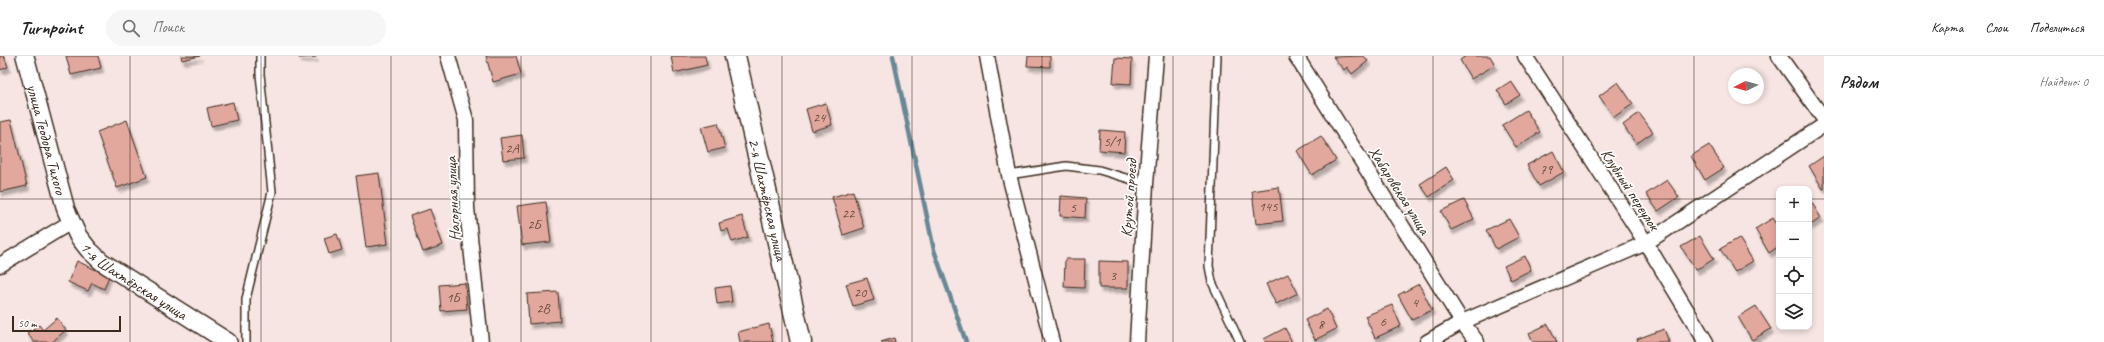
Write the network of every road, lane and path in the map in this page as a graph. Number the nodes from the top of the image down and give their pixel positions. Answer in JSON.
{"nodes":[{"id":1,"x":25,"y":56,"type":"edge"},
{"id":2,"x":260,"y":56,"type":"edge"},
{"id":3,"x":448,"y":56,"type":"edge"},
{"id":4,"x":735,"y":56,"type":"edge"},
{"id":5,"x":987,"y":56,"type":"edge"},
{"id":6,"x":1156,"y":56,"type":"edge"},
{"id":7,"x":1217,"y":56,"type":"edge"},
{"id":8,"x":1296,"y":56,"type":"edge"},
{"id":9,"x":1525,"y":56,"type":"edge"},
{"id":10,"x":1779,"y":56,"type":"edge"},
{"id":11,"x":1824,"y":119,"type":"edge"},
{"id":12,"x":1824,"y":125,"type":"edge"},
{"id":13,"x":1009,"y":175,"type":"junction"},
{"id":14,"x":1146,"y":184,"type":"junction"},
{"id":15,"x":71,"y":222,"type":"junction"},
{"id":16,"x":1646,"y":243,"type":"junction"},
{"id":17,"x":0,"y":265,"type":"edge"},
{"id":18,"x":1462,"y":322,"type":"junction"},
{"id":19,"x":228,"y":342,"type":"edge"},
{"id":20,"x":246,"y":342,"type":"edge"},
{"id":21,"x":481,"y":342,"type":"edge"},
{"id":22,"x":801,"y":342,"type":"edge"},
{"id":23,"x":1052,"y":342,"type":"edge"},
{"id":24,"x":1137,"y":342,"type":"edge"},
{"id":25,"x":1240,"y":342,"type":"edge"},
{"id":26,"x":1427,"y":342,"type":"edge"},
{"id":27,"x":1477,"y":342,"type":"edge"},
{"id":28,"x":1706,"y":342,"type":"edge"}],
"edges":[{"from":1,"to":15,"type":"street","name":"улица Теодора Тихого"},
{"from":2,"to":20,"type":"lane"},
{"from":3,"to":21,"type":"street","name":"Нагорная улица"},
{"from":4,"to":22,"type":"main road","name":"2-я Шахтёрская улица"},
{"from":5,"to":13,"type":"street"},
{"from":6,"to":14,"type":"street","name":"Крутой проезд"},
{"from":7,"to":25,"type":"lane"},
{"from":8,"to":18,"type":"street","name":"Хабаровская улица"},
{"from":9,"to":16,"type":"street","name":"Клубный переулок"},
{"from":10,"to":11,"type":"street"},
{"from":12,"to":16,"type":"street"},
{"from":13,"to":14,"type":"lane"},
{"from":13,"to":23,"type":"street"},
{"from":14,"to":24,"type":"street","name":"Крутой проезд"},
{"from":15,"to":17,"type":"street"},
{"from":15,"to":19,"type":"street","name":"1-я Шахтёрская улица"},
{"from":16,"to":18,"type":"street"},
{"from":16,"to":28,"type":"street","name":"Клубный переулок"},
{"from":18,"to":26,"type":"street"},
{"from":18,"to":27,"type":"street","name":"Хабаровская улица"}]}
